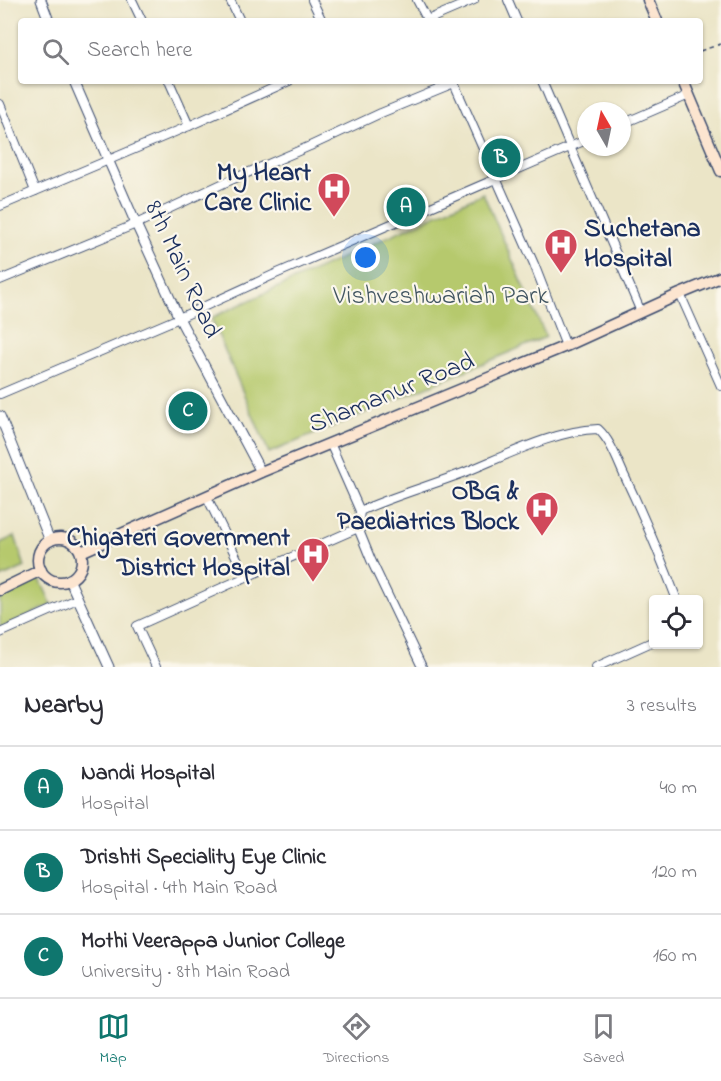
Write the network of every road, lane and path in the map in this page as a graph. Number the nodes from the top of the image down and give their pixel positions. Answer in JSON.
{"nodes":[{"id":1,"x":41,"y":0,"type":"edge"},
{"id":2,"x":132,"y":0,"type":"edge"},
{"id":3,"x":230,"y":0,"type":"edge"},
{"id":4,"x":312,"y":0,"type":"edge"},
{"id":5,"x":417,"y":0,"type":"edge"},
{"id":6,"x":474,"y":0,"type":"edge"},
{"id":7,"x":508,"y":0,"type":"edge"},
{"id":8,"x":648,"y":0,"type":"edge"},
{"id":9,"x":48,"y":18,"type":"edge"},
{"id":10,"x":141,"y":18,"type":"edge"},
{"id":11,"x":239,"y":18,"type":"edge"},
{"id":12,"x":321,"y":18,"type":"edge"},
{"id":13,"x":426,"y":18,"type":"edge"},
{"id":14,"x":434,"y":18,"type":"edge"},
{"id":15,"x":516,"y":18,"type":"edge"},
{"id":16,"x":656,"y":18,"type":"edge"},
{"id":17,"x":721,"y":44,"type":"edge"},
{"id":18,"x":703,"y":50,"type":"edge"},
{"id":19,"x":75,"y":84,"type":"edge"},
{"id":20,"x":170,"y":84,"type":"edge"},
{"id":21,"x":448,"y":84,"type":"edge"},
{"id":22,"x":454,"y":84,"type":"edge"},
{"id":23,"x":543,"y":84,"type":"edge"},
{"id":24,"x":684,"y":84,"type":"edge"},
{"id":25,"x":268,"y":85,"type":"edge"},
{"id":26,"x":688,"y":95,"type":"junction"},
{"id":27,"x":0,"y":104,"type":"edge"},
{"id":28,"x":631,"y":120,"type":"edge"},
{"id":29,"x":189,"y":126,"type":"junction"},
{"id":30,"x":577,"y":144,"type":"edge"},
{"id":31,"x":570,"y":147,"type":"junction"},
{"id":32,"x":109,"y":159,"type":"junction"},
{"id":33,"x":721,"y":171,"type":"edge"},
{"id":34,"x":497,"y":179,"type":"junction"},
{"id":35,"x":35,"y":191,"type":"junction"},
{"id":36,"x":0,"y":206,"type":"edge"},
{"id":37,"x":136,"y":224,"type":"junction"},
{"id":38,"x":721,"y":277,"type":"edge"},
{"id":39,"x":0,"y":280,"type":"edge"},
{"id":40,"x":680,"y":294,"type":"junction"},
{"id":41,"x":641,"y":312,"type":"junction"},
{"id":42,"x":179,"y":318,"type":"junction"},
{"id":43,"x":566,"y":346,"type":"junction"},
{"id":44,"x":721,"y":386,"type":"edge"},
{"id":45,"x":0,"y":394,"type":"edge"},
{"id":46,"x":0,"y":416,"type":"edge"},
{"id":47,"x":330,"y":443,"type":"junction"},
{"id":48,"x":261,"y":472,"type":"junction"},
{"id":49,"x":207,"y":496,"type":"junction"},
{"id":50,"x":360,"y":511,"type":"junction"},
{"id":51,"x":358,"y":528,"type":"junction"},
{"id":52,"x":50,"y":540,"type":"junction"},
{"id":53,"x":81,"y":552,"type":"junction"},
{"id":54,"x":41,"y":570,"type":"junction"},
{"id":55,"x":246,"y":577,"type":"junction"},
{"id":56,"x":69,"y":579,"type":"junction"},
{"id":57,"x":0,"y":590,"type":"edge"},
{"id":58,"x":675,"y":595,"type":"edge"},
{"id":59,"x":77,"y":599,"type":"junction"},
{"id":60,"x":0,"y":633,"type":"edge"},
{"id":61,"x":649,"y":643,"type":"edge"},
{"id":62,"x":109,"y":667,"type":"edge"},
{"id":63,"x":156,"y":667,"type":"edge"},
{"id":64,"x":422,"y":667,"type":"edge"},
{"id":65,"x":596,"y":667,"type":"edge"}],
"edges":[{"from":1,"to":9,"type":"street"},
{"from":2,"to":10,"type":"street"},
{"from":3,"to":11,"type":"street"},
{"from":4,"to":12,"type":"street"},
{"from":5,"to":13,"type":"street"},
{"from":6,"to":14,"type":"street"},
{"from":7,"to":15,"type":"street"},
{"from":8,"to":16,"type":"main road"},
{"from":17,"to":18,"type":"path"},
{"from":19,"to":32,"type":"street","name":"8th Main Road"},
{"from":20,"to":29,"type":"street"},
{"from":21,"to":37,"type":"street"},
{"from":22,"to":34,"type":"street"},
{"from":23,"to":31,"type":"street"},
{"from":24,"to":26,"type":"main road"},
{"from":25,"to":29,"type":"street"},
{"from":26,"to":28,"type":"street"},
{"from":26,"to":33,"type":"main road"},
{"from":27,"to":35,"type":"street"},
{"from":29,"to":32,"type":"street"},
{"from":30,"to":31,"type":"street"},
{"from":31,"to":34,"type":"street"},
{"from":31,"to":41,"type":"street"},
{"from":32,"to":35,"type":"street"},
{"from":32,"to":37,"type":"street","name":"8th Main Road"},
{"from":34,"to":42,"type":"street"},
{"from":34,"to":43,"type":"street"},
{"from":35,"to":36,"type":"street"},
{"from":37,"to":39,"type":"street"},
{"from":37,"to":42,"type":"street","name":"8th Main Road"},
{"from":38,"to":40,"type":"main road","name":"Shamanur Road"},
{"from":40,"to":41,"type":"main road","name":"Shamanur Road"},
{"from":40,"to":44,"type":"street"},
{"from":41,"to":43,"type":"main road","name":"Shamanur Road"},
{"from":42,"to":45,"type":"street"},
{"from":42,"to":48,"type":"street","name":"8th Main Road"},
{"from":43,"to":47,"type":"main road","name":"Shamanur Road"},
{"from":46,"to":52,"type":"street"},
{"from":47,"to":48,"type":"main road","name":"Shamanur Road"},
{"from":47,"to":50,"type":"street"},
{"from":48,"to":49,"type":"main road","name":"Shamanur Road"},
{"from":49,"to":53,"type":"main road","name":"Shamanur Road"},
{"from":49,"to":55,"type":"street"},
{"from":50,"to":51,"type":"street"},
{"from":50,"to":58,"type":"street"},
{"from":51,"to":55,"type":"street"},
{"from":51,"to":64,"type":"street"},
{"from":52,"to":53,"type":"main road"},
{"from":52,"to":54,"type":"main road"},
{"from":53,"to":56,"type":"main road"},
{"from":54,"to":56,"type":"main road"},
{"from":54,"to":57,"type":"main road"},
{"from":55,"to":63,"type":"street"},
{"from":56,"to":59,"type":"street"},
{"from":59,"to":60,"type":"street"},
{"from":59,"to":62,"type":"street"},
{"from":61,"to":65,"type":"street"}]}
